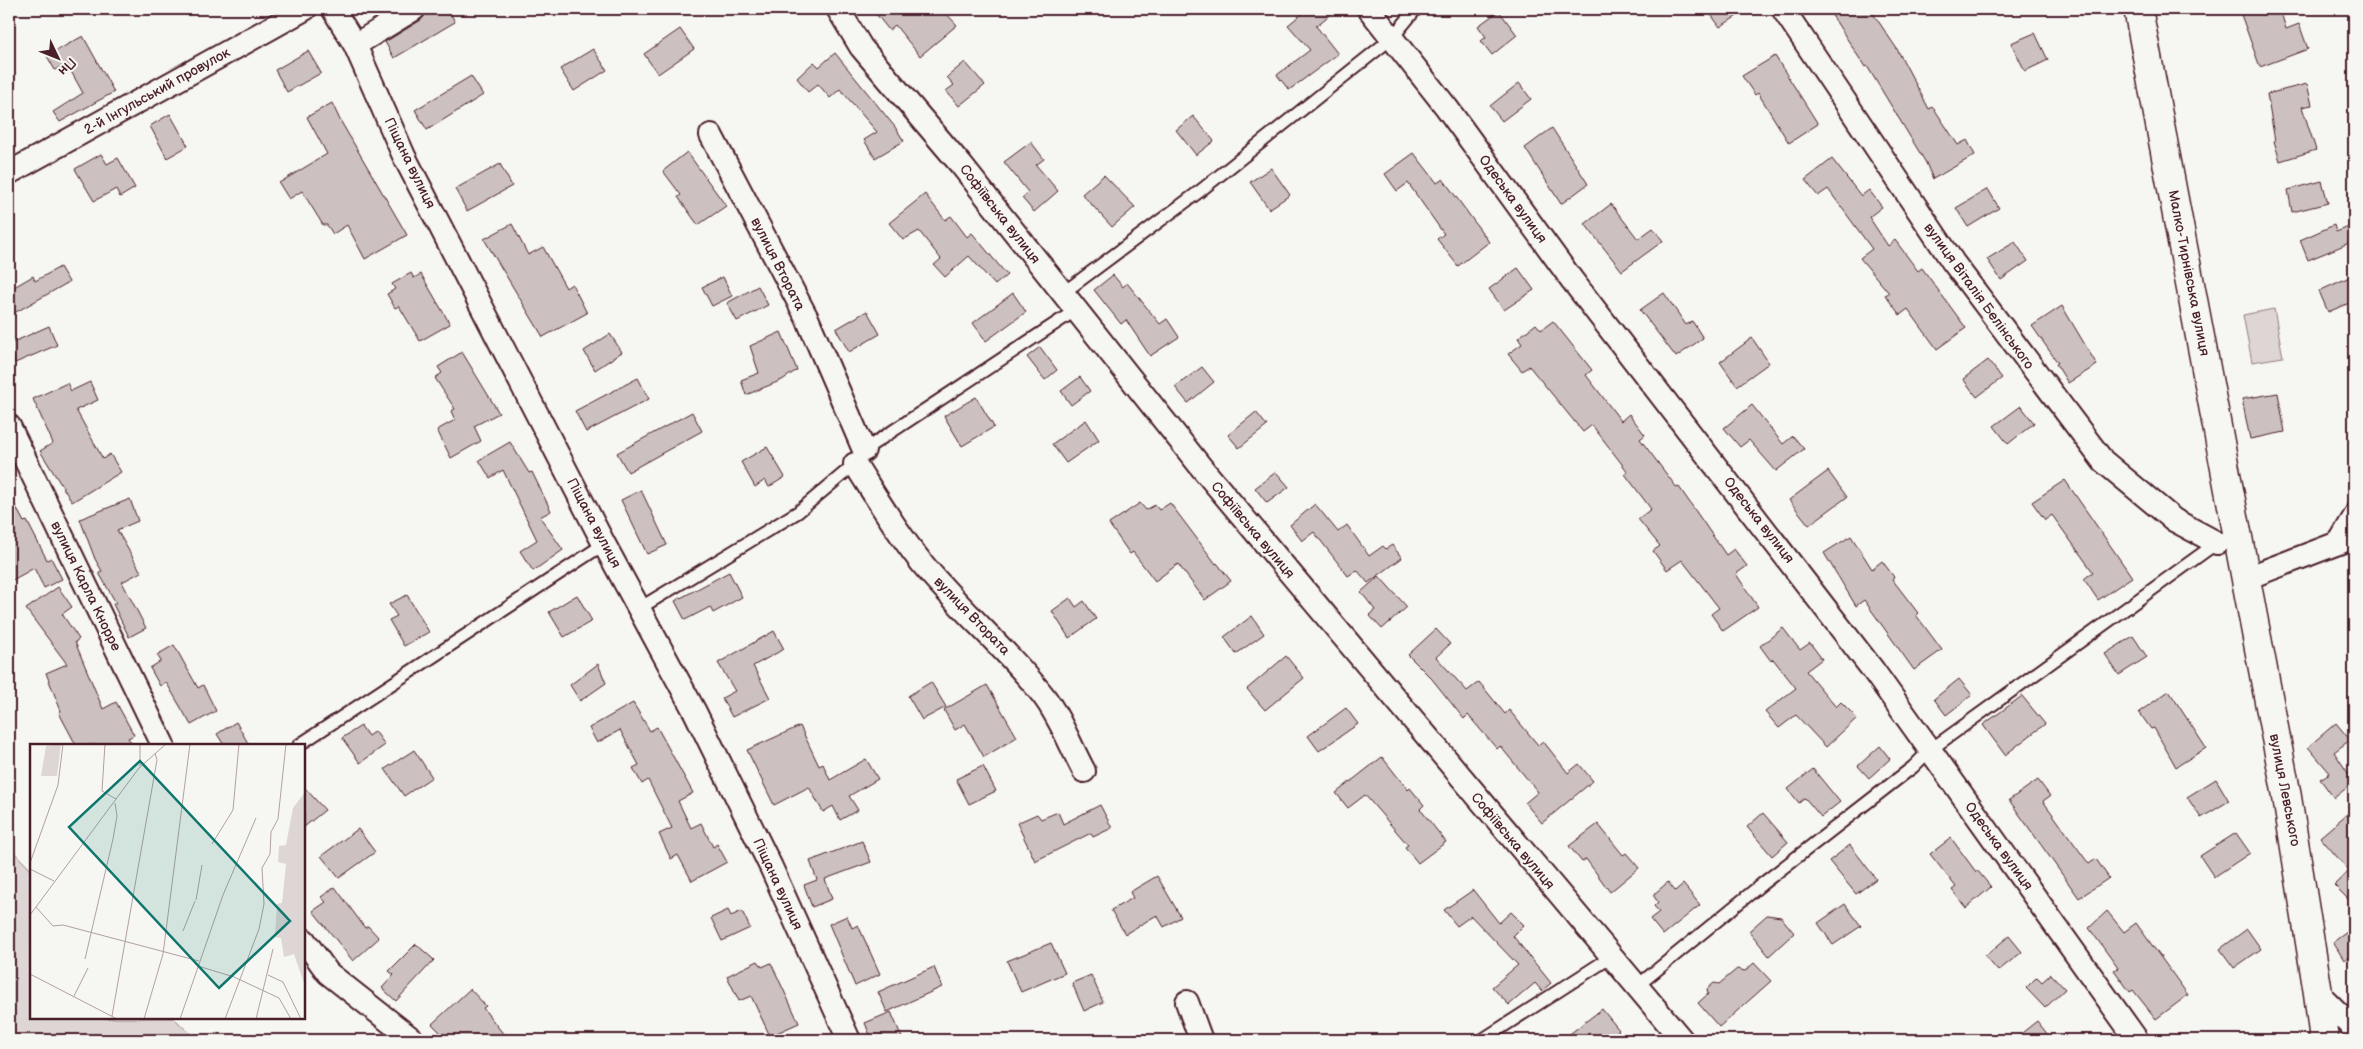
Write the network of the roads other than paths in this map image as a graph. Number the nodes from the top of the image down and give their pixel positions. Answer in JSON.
{"nodes":[{"id":1,"x":305,"y":9,"type":"edge"},
{"id":2,"x":333,"y":9,"type":"edge"},
{"id":3,"x":414,"y":9,"type":"edge"},
{"id":4,"x":838,"y":9,"type":"edge"},
{"id":5,"x":1369,"y":9,"type":"edge"},
{"id":6,"x":1416,"y":9,"type":"edge"},
{"id":7,"x":1783,"y":9,"type":"edge"},
{"id":8,"x":2138,"y":9,"type":"edge"},
{"id":9,"x":1392,"y":38,"type":"junction"},
{"id":10,"x":354,"y":45,"type":"junction"},
{"id":11,"x":711,"y":135,"type":"dead end"},
{"id":12,"x":9,"y":173,"type":"edge"},
{"id":13,"x":1069,"y":301,"type":"junction"},
{"id":14,"x":9,"y":426,"type":"edge"},
{"id":15,"x":860,"y":457,"type":"junction"},
{"id":16,"x":2354,"y":507,"type":"edge"},
{"id":17,"x":2354,"y":537,"type":"edge"},
{"id":18,"x":2227,"y":540,"type":"junction"},
{"id":19,"x":604,"y":544,"type":"junction"},
{"id":20,"x":2330,"y":548,"type":"junction"},
{"id":21,"x":2244,"y":579,"type":"junction"},
{"id":22,"x":640,"y":608,"type":"junction"},
{"id":23,"x":163,"y":744,"type":"edge"},
{"id":24,"x":302,"y":744,"type":"edge"},
{"id":25,"x":1930,"y":750,"type":"junction"},
{"id":26,"x":1084,"y":771,"type":"dead end"},
{"id":27,"x":305,"y":941,"type":"edge"},
{"id":28,"x":1611,"y":957,"type":"junction"},
{"id":29,"x":1636,"y":987,"type":"junction"},
{"id":30,"x":2318,"y":993,"type":"junction"},
{"id":31,"x":1187,"y":1002,"type":"dead end"},
{"id":32,"x":2354,"y":1029,"type":"edge"},
{"id":33,"x":413,"y":1040,"type":"edge"},
{"id":34,"x":849,"y":1040,"type":"edge"},
{"id":35,"x":1201,"y":1040,"type":"edge"},
{"id":36,"x":1482,"y":1040,"type":"edge"},
{"id":37,"x":1682,"y":1040,"type":"edge"},
{"id":38,"x":2137,"y":1040,"type":"edge"},
{"id":39,"x":2324,"y":1040,"type":"edge"}],
"edges":[{"from":1,"to":12,"type":"street","name":"2-й Інгульський провулок"},
{"from":2,"to":10,"type":"street","name":"Піщана вулиця"},
{"from":3,"to":10,"type":"street"},
{"from":4,"to":13,"type":"street","name":"Софіївська вулиця"},
{"from":5,"to":9,"type":"street","name":"Одеська вулиця"},
{"from":6,"to":9,"type":"lane"},
{"from":7,"to":18,"type":"street","name":"вулиця Віталія Белінського"},
{"from":8,"to":18,"type":"main road","name":"Малко-Тирнівська вулиця"},
{"from":9,"to":13,"type":"lane"},
{"from":9,"to":25,"type":"street","name":"Одеська вулиця"},
{"from":10,"to":19,"type":"street","name":"Піщана вулиця"},
{"from":11,"to":15,"type":"street","name":"вулиця Втората"},
{"from":13,"to":15,"type":"lane"},
{"from":13,"to":28,"type":"street","name":"Софіївська вулиця"},
{"from":14,"to":23,"type":"street","name":"вулиця Карла Кнорре"},
{"from":15,"to":22,"type":"lane"},
{"from":15,"to":26,"type":"street","name":"вулиця Втората"},
{"from":16,"to":20,"type":"lane"},
{"from":17,"to":20,"type":"street"},
{"from":18,"to":21,"type":"main road","name":"вулиця Левського"},
{"from":18,"to":25,"type":"lane"},
{"from":19,"to":22,"type":"street","name":"Піщана вулиця"},
{"from":19,"to":24,"type":"lane"},
{"from":20,"to":21,"type":"street"},
{"from":21,"to":30,"type":"main road","name":"вулиця Левського"},
{"from":22,"to":34,"type":"street","name":"Піщана вулиця"},
{"from":25,"to":29,"type":"lane"},
{"from":25,"to":38,"type":"street","name":"Одеська вулиця"},
{"from":27,"to":33,"type":"street"},
{"from":28,"to":29,"type":"street","name":"Софіївська вулиця"},
{"from":28,"to":36,"type":"lane"},
{"from":29,"to":37,"type":"street","name":"Софіївська вулиця"},
{"from":30,"to":32,"type":"street"},
{"from":30,"to":39,"type":"main road"},
{"from":31,"to":35,"type":"street"}]}
